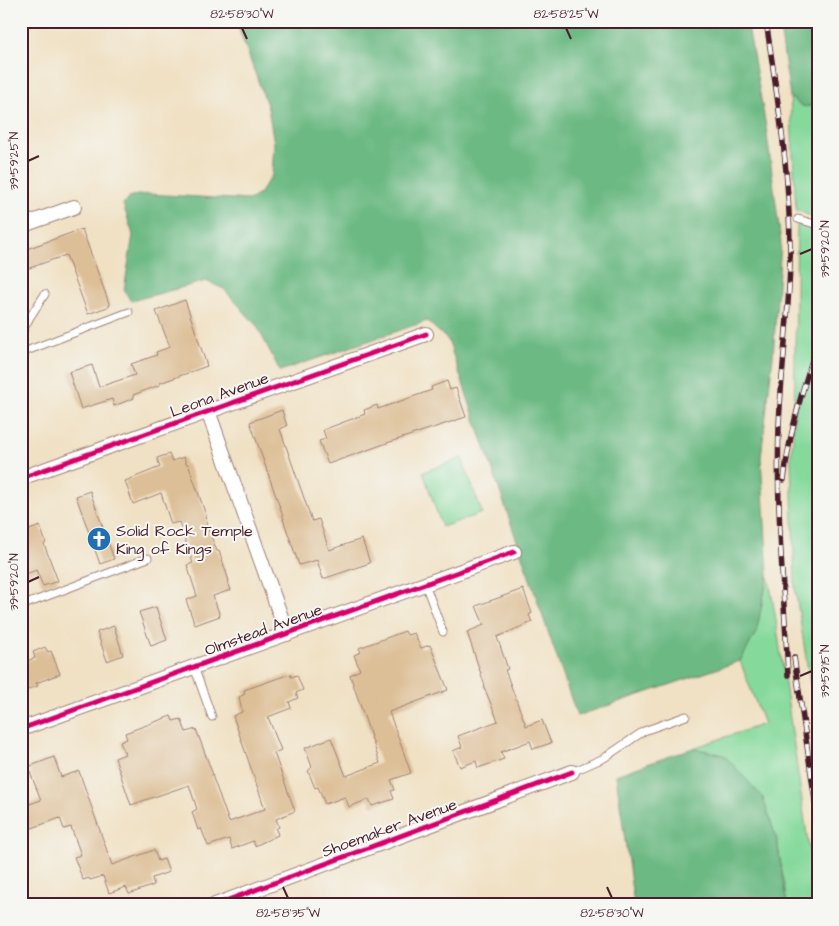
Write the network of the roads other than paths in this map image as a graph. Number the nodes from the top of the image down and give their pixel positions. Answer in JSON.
{"nodes":[{"id":1,"x":74,"y":207,"type":"dead end"},
{"id":2,"x":798,"y":219,"type":"dead end"},
{"id":3,"x":818,"y":225,"type":"edge"},
{"id":4,"x":21,"y":226,"type":"edge"},
{"id":5,"x":45,"y":294,"type":"dead end"},
{"id":6,"x":129,"y":312,"type":"dead end"},
{"id":7,"x":426,"y":334,"type":"dead end"},
{"id":8,"x":21,"y":335,"type":"edge"},
{"id":9,"x":21,"y":348,"type":"edge"},
{"id":10,"x":22,"y":353,"type":"edge"},
{"id":11,"x":208,"y":411,"type":"junction"},
{"id":12,"x":21,"y":478,"type":"edge"},
{"id":13,"x":514,"y":552,"type":"dead end"},
{"id":14,"x":148,"y":558,"type":"dead end"},
{"id":15,"x":425,"y":584,"type":"junction"},
{"id":16,"x":21,"y":606,"type":"edge"},
{"id":17,"x":443,"y":632,"type":"dead end"},
{"id":18,"x":286,"y":634,"type":"junction"},
{"id":19,"x":194,"y":667,"type":"junction"},
{"id":20,"x":686,"y":716,"type":"dead end"},
{"id":21,"x":212,"y":717,"type":"dead end"},
{"id":22,"x":21,"y":729,"type":"edge"},
{"id":23,"x":572,"y":772,"type":"joint"},
{"id":24,"x":215,"y":905,"type":"edge"}],
"edges":[{"from":1,"to":4,"type":"street"},
{"from":2,"to":3,"type":"lane"},
{"from":5,"to":8,"type":"lane"},
{"from":6,"to":10,"type":"lane"},
{"from":7,"to":11,"type":"street","name":"Leona Avenue"},
{"from":9,"to":10,"type":"lane"},
{"from":11,"to":12,"type":"street","name":"Leona Avenue"},
{"from":11,"to":18,"type":"street"},
{"from":13,"to":15,"type":"street","name":"Olmstead Avenue"},
{"from":14,"to":16,"type":"lane"},
{"from":15,"to":17,"type":"lane"},
{"from":15,"to":18,"type":"street","name":"Olmstead Avenue"},
{"from":18,"to":19,"type":"street","name":"Olmstead Avenue"},
{"from":19,"to":21,"type":"lane"},
{"from":19,"to":22,"type":"street","name":"Olmstead Avenue"},
{"from":20,"to":23,"type":"lane"},
{"from":23,"to":24,"type":"street","name":"Shoemaker Avenue"}]}
